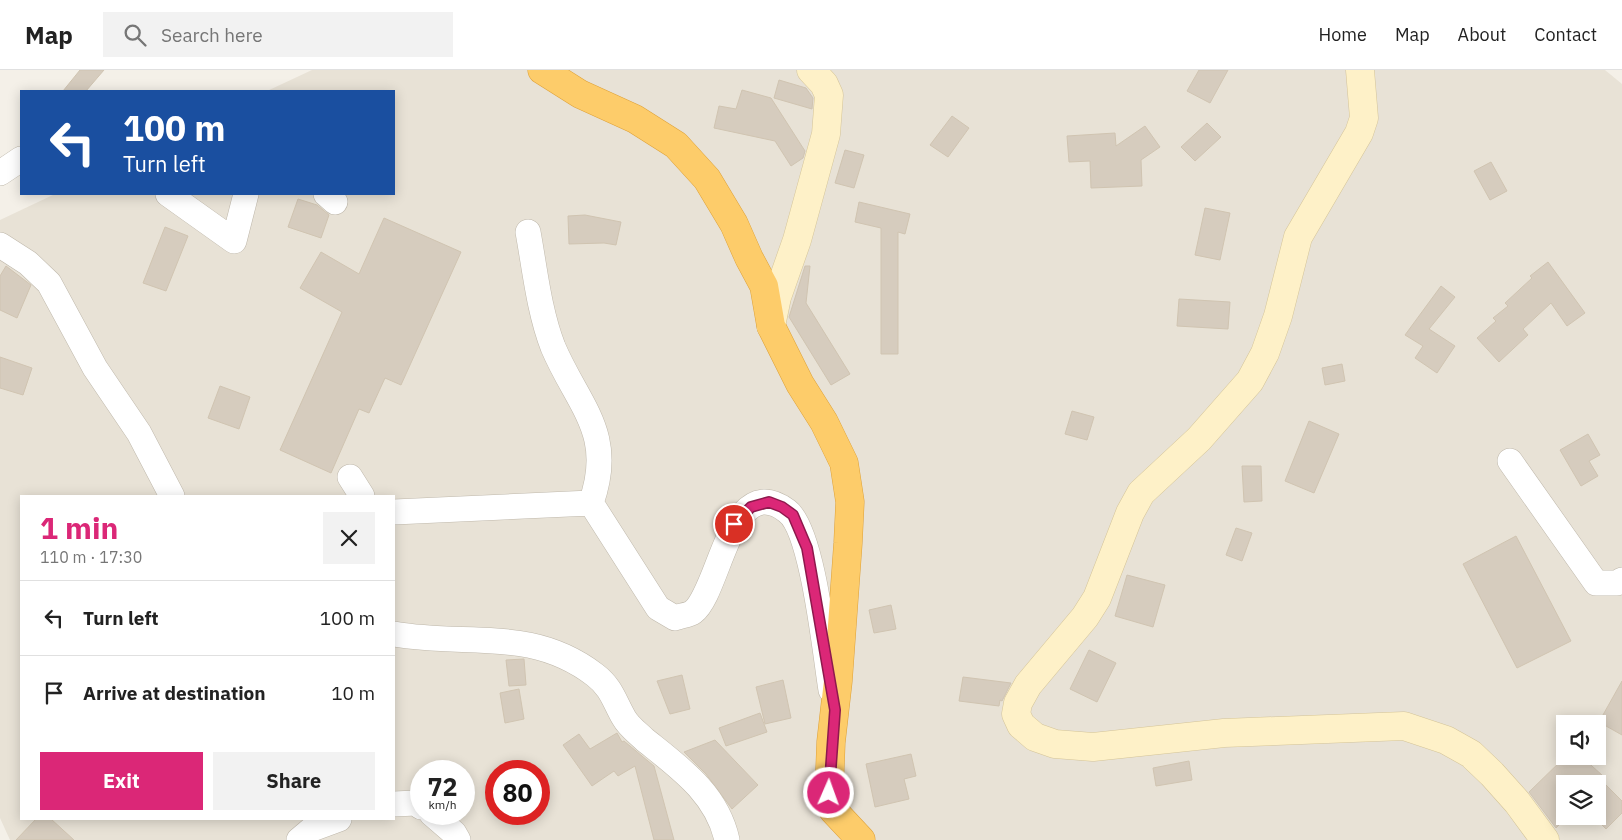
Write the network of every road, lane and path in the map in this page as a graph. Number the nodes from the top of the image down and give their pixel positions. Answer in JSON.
{"nodes":[{"id":1,"x":542,"y":70,"type":"edge"},
{"id":2,"x":811,"y":70,"type":"edge"},
{"id":3,"x":1360,"y":70,"type":"edge"},
{"id":4,"x":20,"y":161,"type":"edge"},
{"id":5,"x":0,"y":173,"type":"edge"},
{"id":6,"x":169,"y":195,"type":"edge"},
{"id":7,"x":246,"y":195,"type":"edge"},
{"id":8,"x":528,"y":232,"type":"dead end"},
{"id":9,"x":0,"y":245,"type":"edge"},
{"id":10,"x":772,"y":326,"type":"junction"},
{"id":11,"x":1510,"y":461,"type":"dead end"},
{"id":12,"x":171,"y":495,"type":"edge"},
{"id":13,"x":591,"y":503,"type":"junction"},
{"id":14,"x":395,"y":512,"type":"edge"},
{"id":15,"x":1622,"y":580,"type":"edge"},
{"id":16,"x":395,"y":634,"type":"edge"},
{"id":17,"x":835,"y":710,"type":"junction"},
{"id":18,"x":410,"y":803,"type":"edge"},
{"id":19,"x":395,"y":804,"type":"edge"},
{"id":20,"x":335,"y":820,"type":"edge"},
{"id":21,"x":445,"y":825,"type":"edge"},
{"id":22,"x":299,"y":840,"type":"edge"},
{"id":23,"x":458,"y":840,"type":"edge"},
{"id":24,"x":727,"y":840,"type":"edge"},
{"id":25,"x":860,"y":840,"type":"edge"},
{"id":26,"x":1545,"y":840,"type":"edge"}],
"edges":[{"from":1,"to":10,"type":"highway"},
{"from":2,"to":10,"type":"street"},
{"from":3,"to":26,"type":"street"},
{"from":4,"to":5,"type":"street"},
{"from":6,"to":7,"type":"street"},
{"from":8,"to":13,"type":"street"},
{"from":9,"to":12,"type":"street"},
{"from":10,"to":17,"type":"highway"},
{"from":11,"to":15,"type":"street"},
{"from":13,"to":14,"type":"street"},
{"from":13,"to":17,"type":"street"},
{"from":16,"to":24,"type":"street"},
{"from":17,"to":25,"type":"highway"},
{"from":18,"to":19,"type":"street"},
{"from":20,"to":22,"type":"street"},
{"from":21,"to":23,"type":"street"}]}
